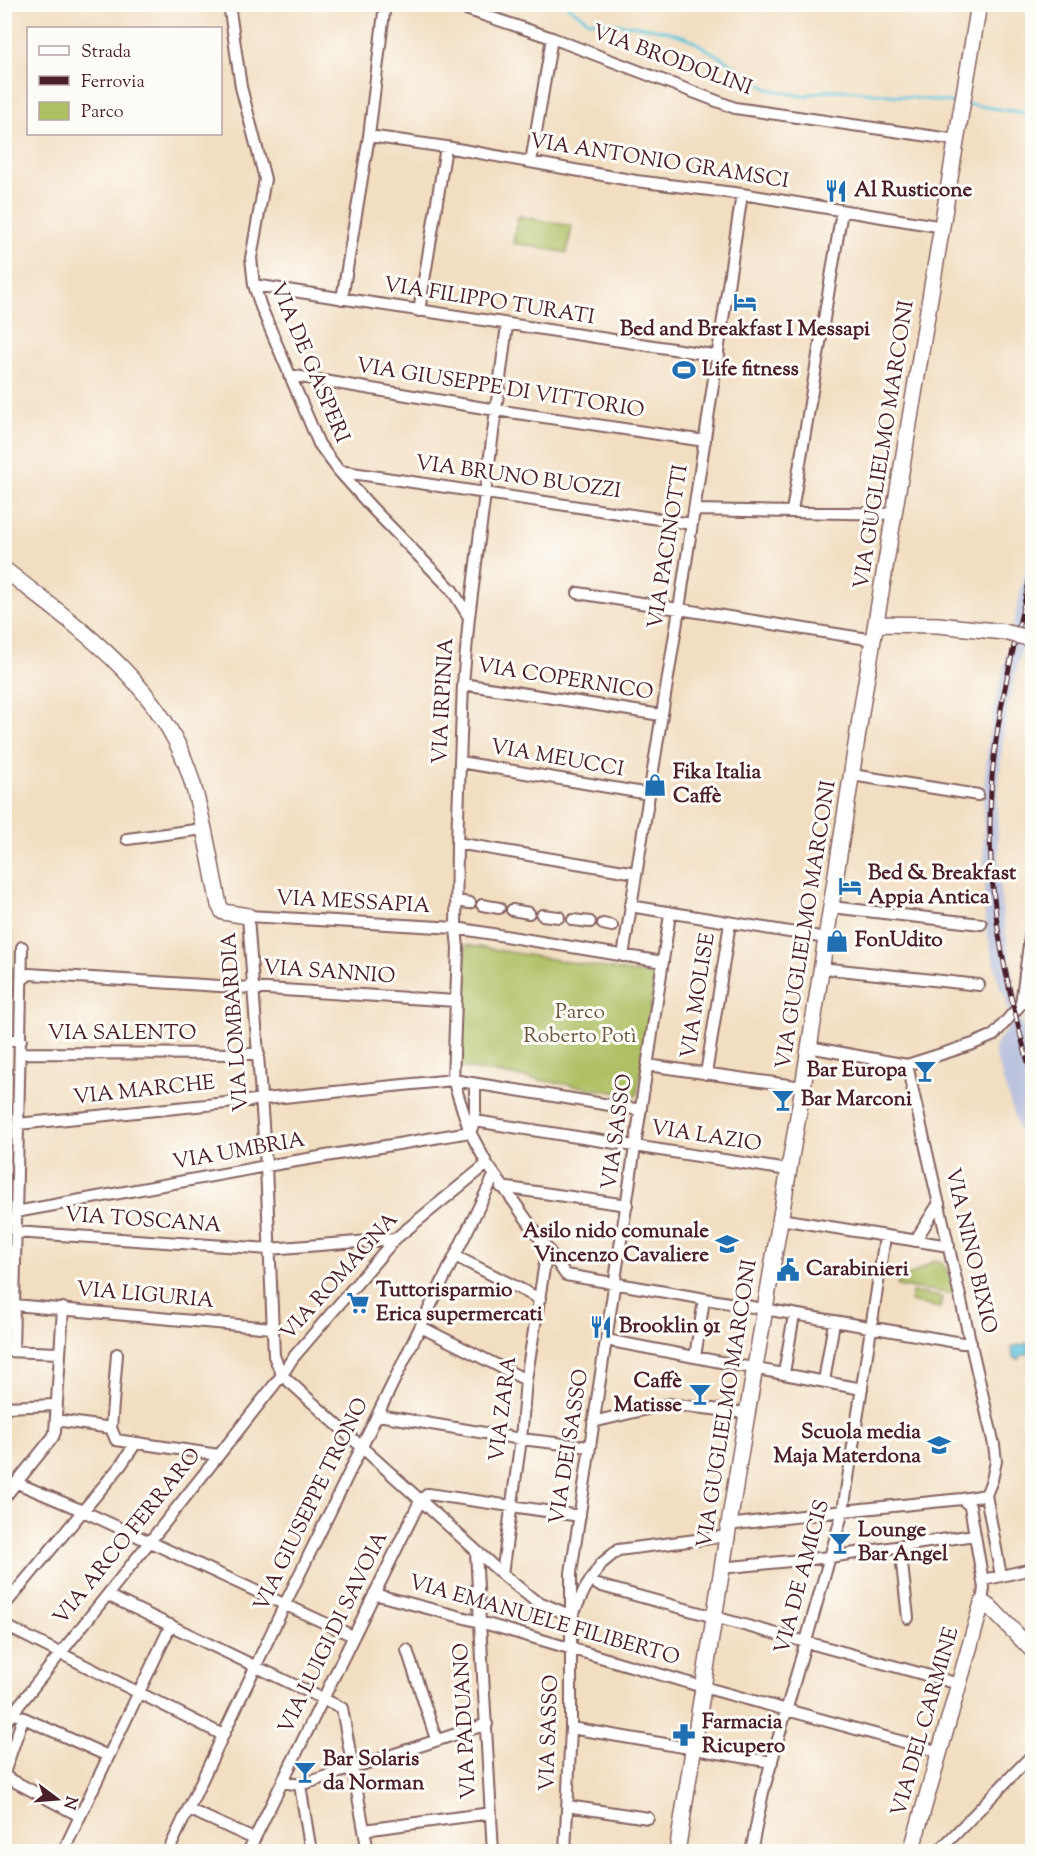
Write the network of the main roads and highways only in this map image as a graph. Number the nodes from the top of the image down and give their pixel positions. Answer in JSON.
{"nodes":[{"id":1,"x":979,"y":4,"type":"edge"},
{"id":2,"x":4,"y":569,"type":"edge"},
{"id":3,"x":877,"y":624,"type":"junction"},
{"id":4,"x":1032,"y":639,"type":"edge"},
{"id":5,"x":248,"y":916,"type":"road end"},
{"id":6,"x":1032,"y":1650,"type":"edge"},
{"id":7,"x":677,"y":1851,"type":"edge"},
{"id":8,"x":911,"y":1851,"type":"edge"}],
"edges":[{"from":1,"to":3,"type":"main road","name":"VIA GUGLIELMO MARCONI"},
{"from":2,"to":5,"type":"main road"},
{"from":3,"to":4,"type":"main road","bridge":true},
{"from":3,"to":7,"type":"main road","name":"VIA GUGLIELMO MARCONI"},
{"from":6,"to":8,"type":"main road","name":"VIA DEL CARMINE"}]}
